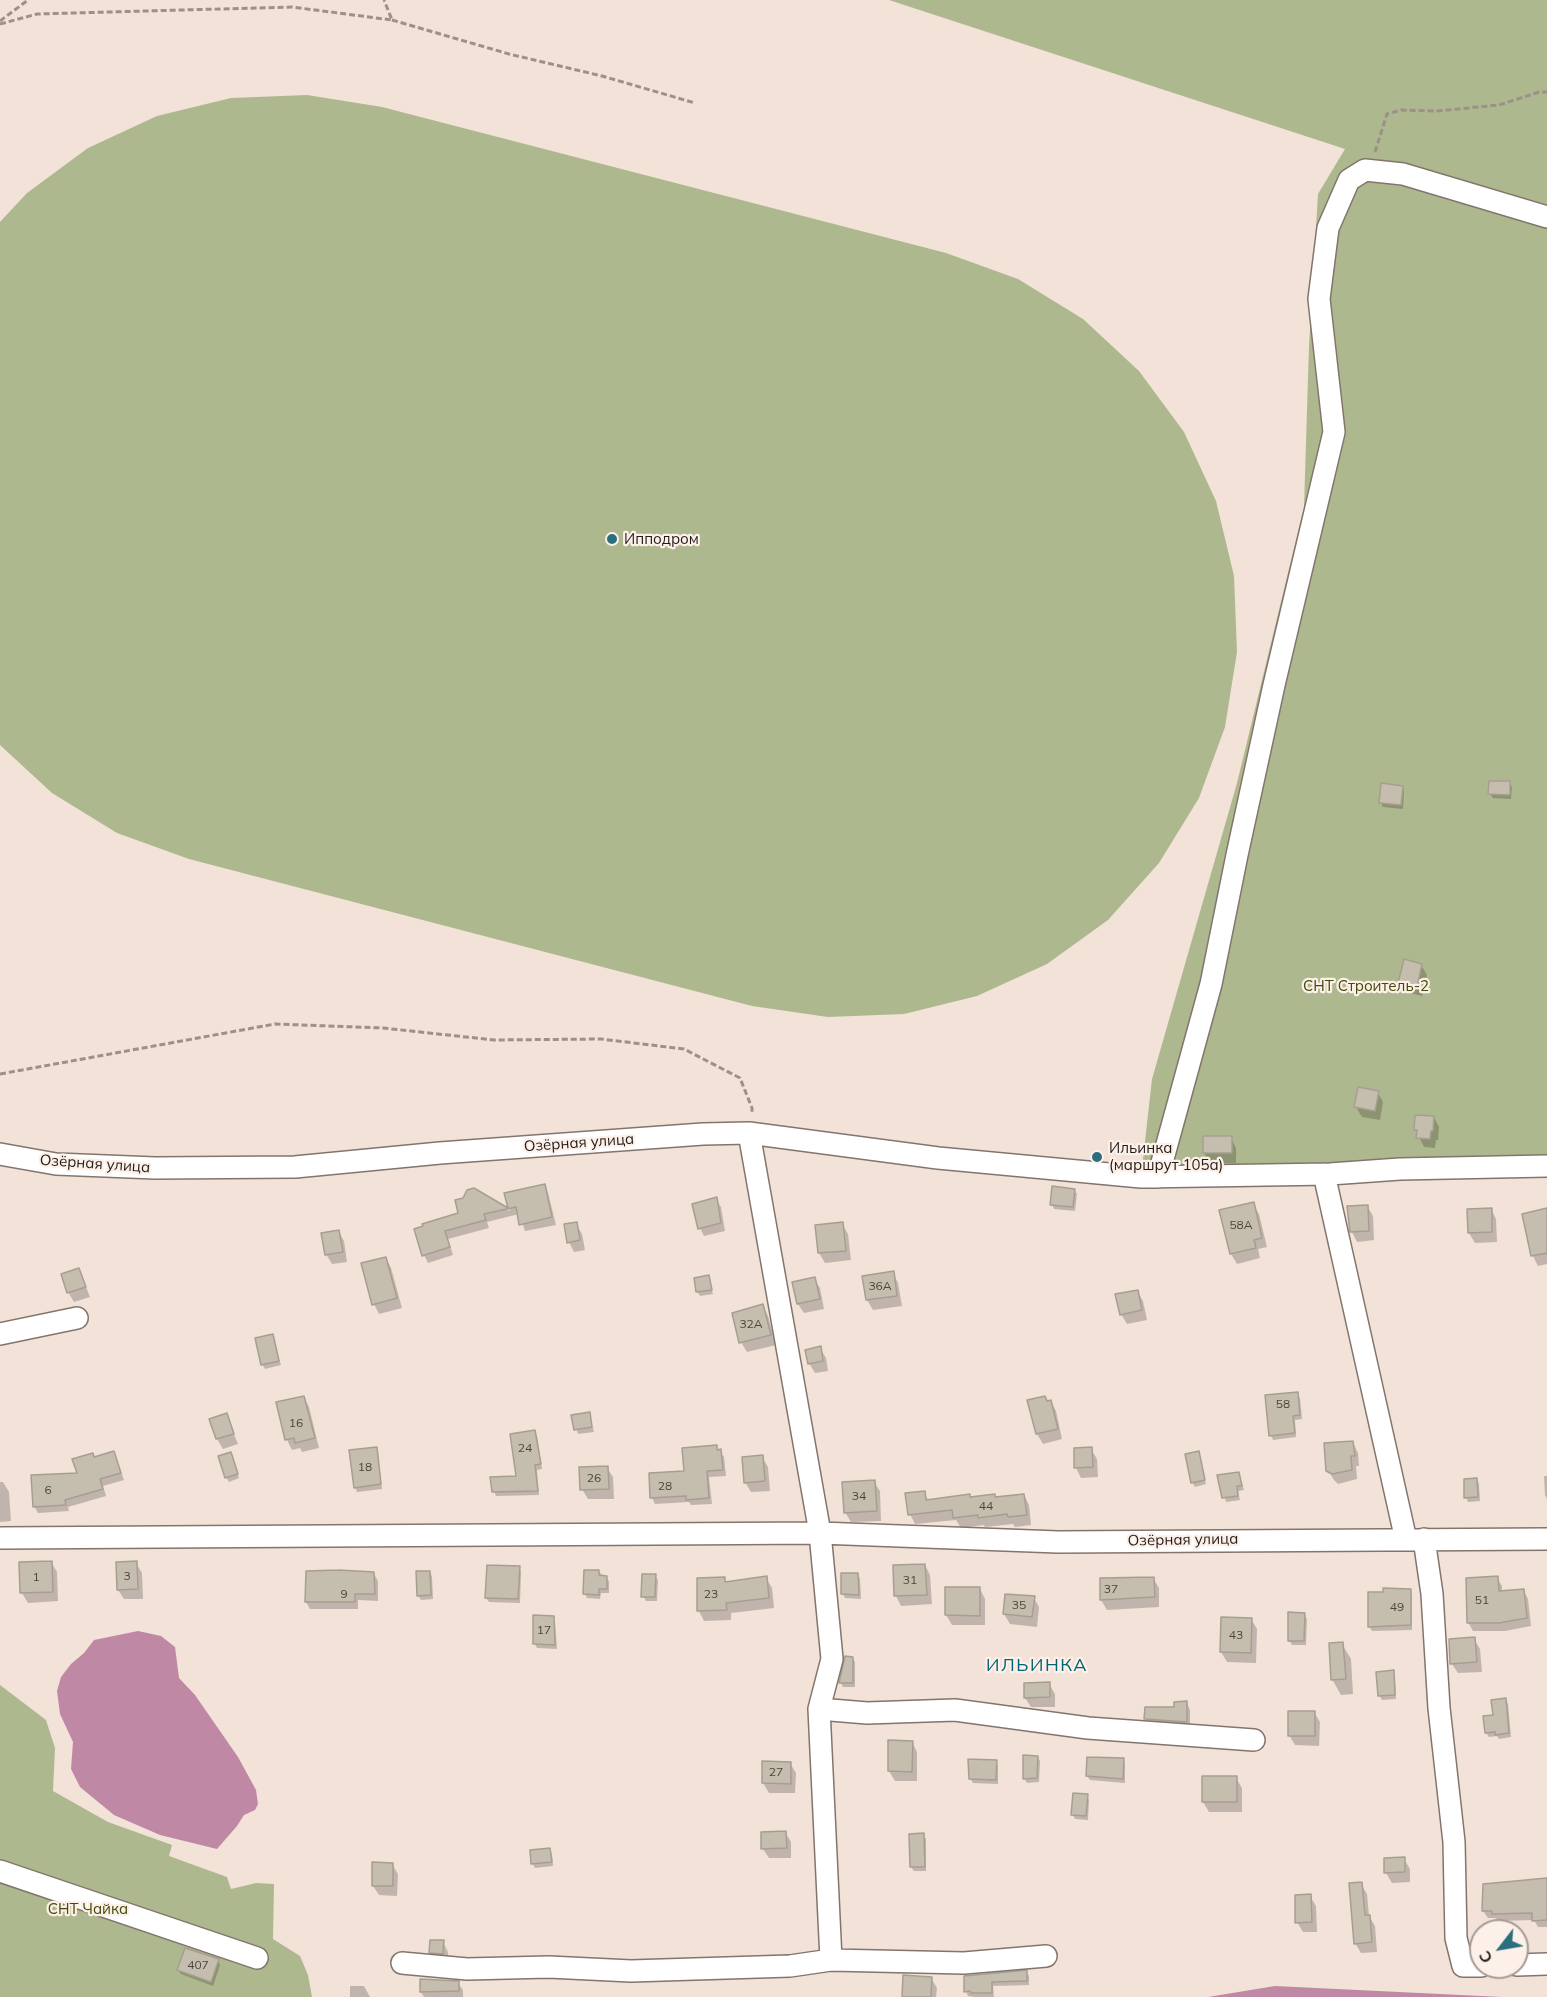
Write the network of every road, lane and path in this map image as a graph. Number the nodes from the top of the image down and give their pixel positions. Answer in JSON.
{"nodes":[{"id":1,"x":28,"y":0,"type":"edge"},
{"id":2,"x":384,"y":0,"type":"edge"},
{"id":3,"x":392,"y":20,"type":"junction"},
{"id":4,"x":0,"y":22,"type":"edge"},
{"id":5,"x":1547,"y":92,"type":"edge"},
{"id":6,"x":695,"y":103,"type":"dead end"},
{"id":7,"x":1365,"y":170,"type":"junction"},
{"id":8,"x":1547,"y":217,"type":"edge"},
{"id":9,"x":0,"y":1074,"type":"edge"},
{"id":10,"x":749,"y":1133,"type":"junction"},
{"id":11,"x":0,"y":1154,"type":"edge"},
{"id":12,"x":1547,"y":1166,"type":"edge"},
{"id":13,"x":1324,"y":1174,"type":"junction"},
{"id":14,"x":1158,"y":1177,"type":"junction"},
{"id":15,"x":77,"y":1318,"type":"dead end"},
{"id":16,"x":0,"y":1334,"type":"edge"},
{"id":17,"x":820,"y":1533,"type":"junction"},
{"id":18,"x":0,"y":1538,"type":"edge"},
{"id":19,"x":1547,"y":1539,"type":"edge"},
{"id":20,"x":1415,"y":1540,"type":"junction"},
{"id":21,"x":819,"y":1709,"type":"junction"},
{"id":22,"x":1254,"y":1740,"type":"dead end"},
{"id":23,"x":0,"y":1871,"type":"edge"},
{"id":24,"x":1046,"y":1956,"type":"dead end"},
{"id":25,"x":257,"y":1958,"type":"dead end"},
{"id":26,"x":831,"y":1960,"type":"junction"},
{"id":27,"x":402,"y":1963,"type":"dead end"},
{"id":28,"x":1529,"y":1965,"type":"edge"},
{"id":29,"x":1547,"y":1965,"type":"edge"},
{"id":30,"x":1469,"y":1966,"type":"edge"}],
"edges":[{"from":1,"to":4,"type":"path"},
{"from":2,"to":3,"type":"path"},
{"from":3,"to":4,"type":"path"},
{"from":3,"to":6,"type":"path"},
{"from":5,"to":7,"type":"path"},
{"from":7,"to":8,"type":"street"},
{"from":7,"to":14,"type":"street"},
{"from":9,"to":10,"type":"path"},
{"from":10,"to":11,"type":"street","name":"Озёрная улица"},
{"from":10,"to":14,"type":"street","name":"Озёрная улица"},
{"from":10,"to":17,"type":"street"},
{"from":12,"to":13,"type":"street","name":"Озёрная улица"},
{"from":13,"to":14,"type":"street","name":"Озёрная улица"},
{"from":13,"to":20,"type":"street"},
{"from":15,"to":16,"type":"street"},
{"from":17,"to":18,"type":"street","name":"Озёрная улица"},
{"from":17,"to":20,"type":"street","name":"Озёрная улица"},
{"from":17,"to":21,"type":"street"},
{"from":19,"to":20,"type":"street","name":"Озёрная улица"},
{"from":20,"to":30,"type":"street"},
{"from":21,"to":22,"type":"street"},
{"from":21,"to":26,"type":"street"},
{"from":23,"to":25,"type":"street"},
{"from":24,"to":26,"type":"street"},
{"from":26,"to":27,"type":"street"},
{"from":28,"to":29,"type":"street"}]}
